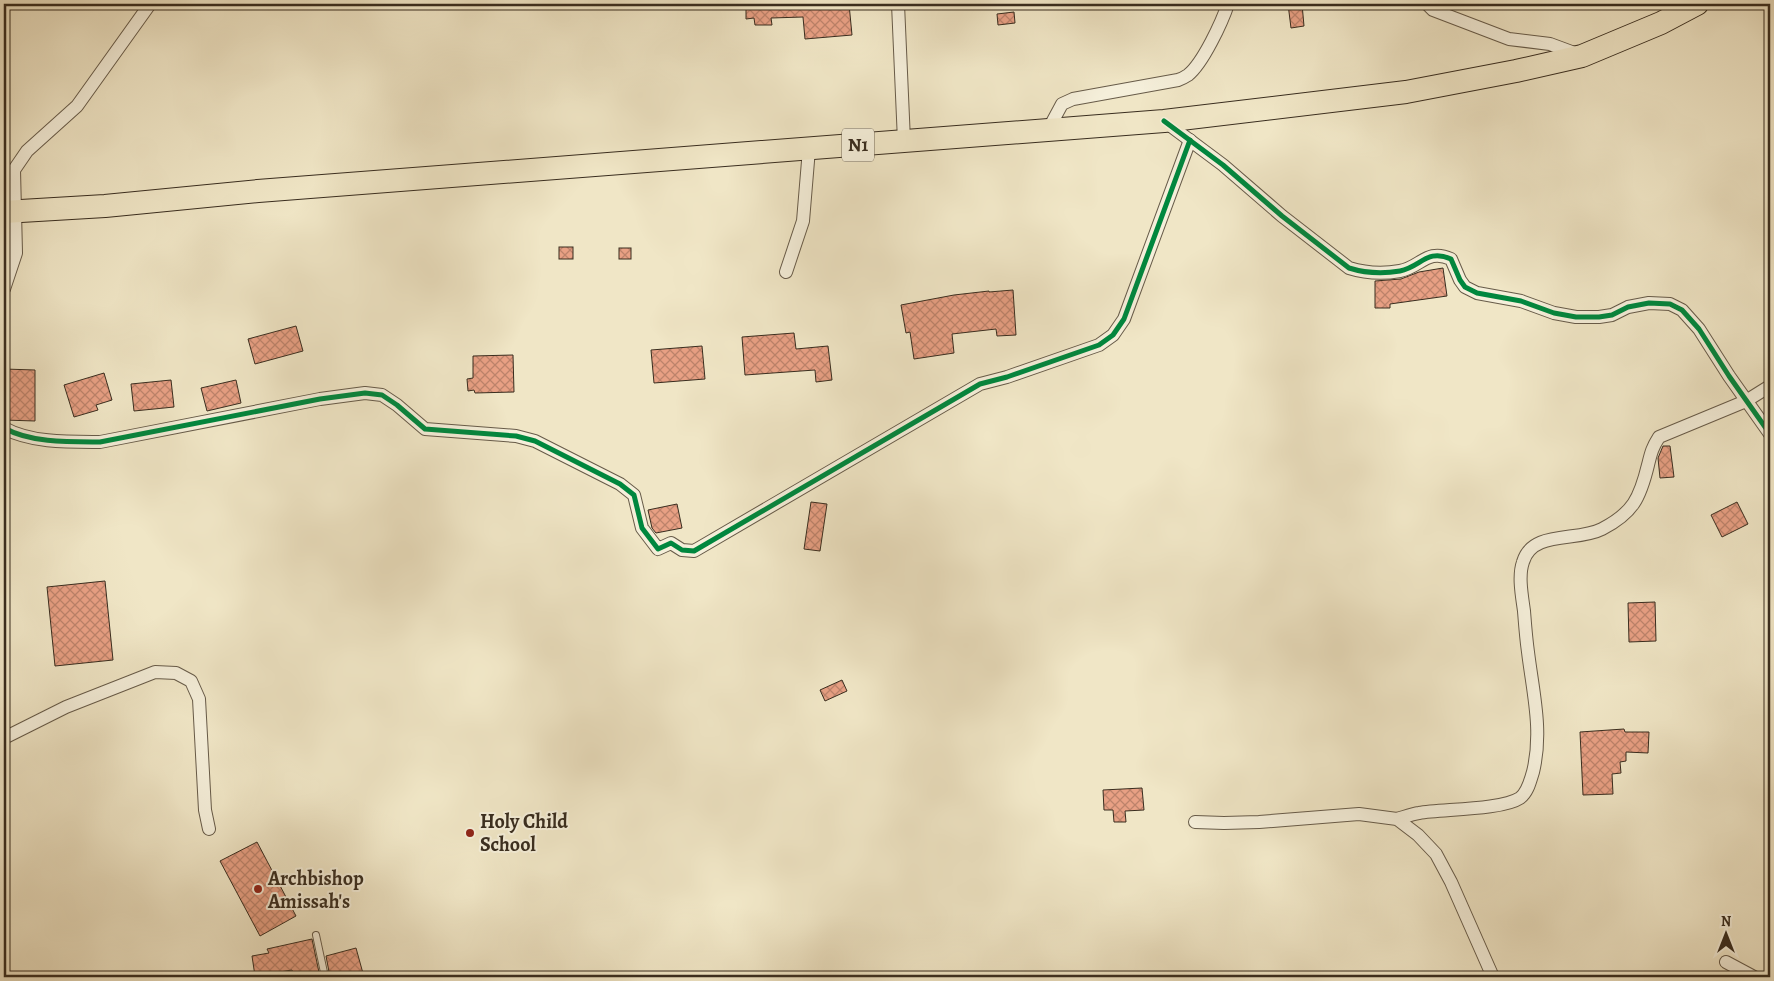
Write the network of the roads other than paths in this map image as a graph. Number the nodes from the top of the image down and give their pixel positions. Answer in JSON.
{"nodes":[{"id":1,"x":150,"y":4,"type":"edge"},
{"id":2,"x":898,"y":4,"type":"edge"},
{"id":3,"x":1228,"y":4,"type":"edge"},
{"id":4,"x":1427,"y":4,"type":"edge"},
{"id":5,"x":1697,"y":4,"type":"edge"},
{"id":6,"x":1582,"y":56,"type":"junction"},
{"id":7,"x":1164,"y":121,"type":"junction"},
{"id":8,"x":1048,"y":130,"type":"junction"},
{"id":9,"x":904,"y":140,"type":"junction"},
{"id":10,"x":1190,"y":140,"type":"junction"},
{"id":11,"x":810,"y":149,"type":"junction"},
{"id":12,"x":9,"y":212,"type":"edge"},
{"id":13,"x":786,"y":272,"type":"dead end"},
{"id":14,"x":4,"y":289,"type":"edge"},
{"id":15,"x":1770,"y":386,"type":"edge"},
{"id":16,"x":1746,"y":401,"type":"junction"},
{"id":17,"x":4,"y":428,"type":"edge"},
{"id":18,"x":1770,"y":434,"type":"edge"},
{"id":19,"x":4,"y":738,"type":"edge"},
{"id":20,"x":1397,"y":819,"type":"junction"},
{"id":21,"x":1196,"y":822,"type":"dead end"},
{"id":22,"x":209,"y":829,"type":"dead end"},
{"id":23,"x":316,"y":935,"type":"dead end"},
{"id":24,"x":1726,"y":962,"type":"dead end"},
{"id":25,"x":325,"y":977,"type":"edge"},
{"id":26,"x":1493,"y":977,"type":"edge"},
{"id":27,"x":1754,"y":977,"type":"edge"}],
"edges":[{"from":1,"to":12,"type":"street"},
{"from":2,"to":9,"type":"street"},
{"from":3,"to":8,"type":"street"},
{"from":4,"to":6,"type":"street"},
{"from":5,"to":6,"type":"highway","number":"N1"},
{"from":6,"to":7,"type":"highway","number":"N1"},
{"from":7,"to":8,"type":"highway","number":"N1"},
{"from":7,"to":10,"type":"street"},
{"from":8,"to":9,"type":"highway","number":"N1"},
{"from":9,"to":11,"type":"highway","number":"N1"},
{"from":10,"to":16,"type":"street"},
{"from":10,"to":17,"type":"street"},
{"from":11,"to":12,"type":"highway","number":"N1"},
{"from":11,"to":13,"type":"street"},
{"from":12,"to":14,"type":"street"},
{"from":15,"to":16,"type":"street"},
{"from":16,"to":18,"type":"street"},
{"from":16,"to":20,"type":"street"},
{"from":19,"to":22,"type":"street"},
{"from":20,"to":21,"type":"street"},
{"from":20,"to":26,"type":"street"},
{"from":23,"to":25,"type":"lane"},
{"from":24,"to":27,"type":"street"}]}
